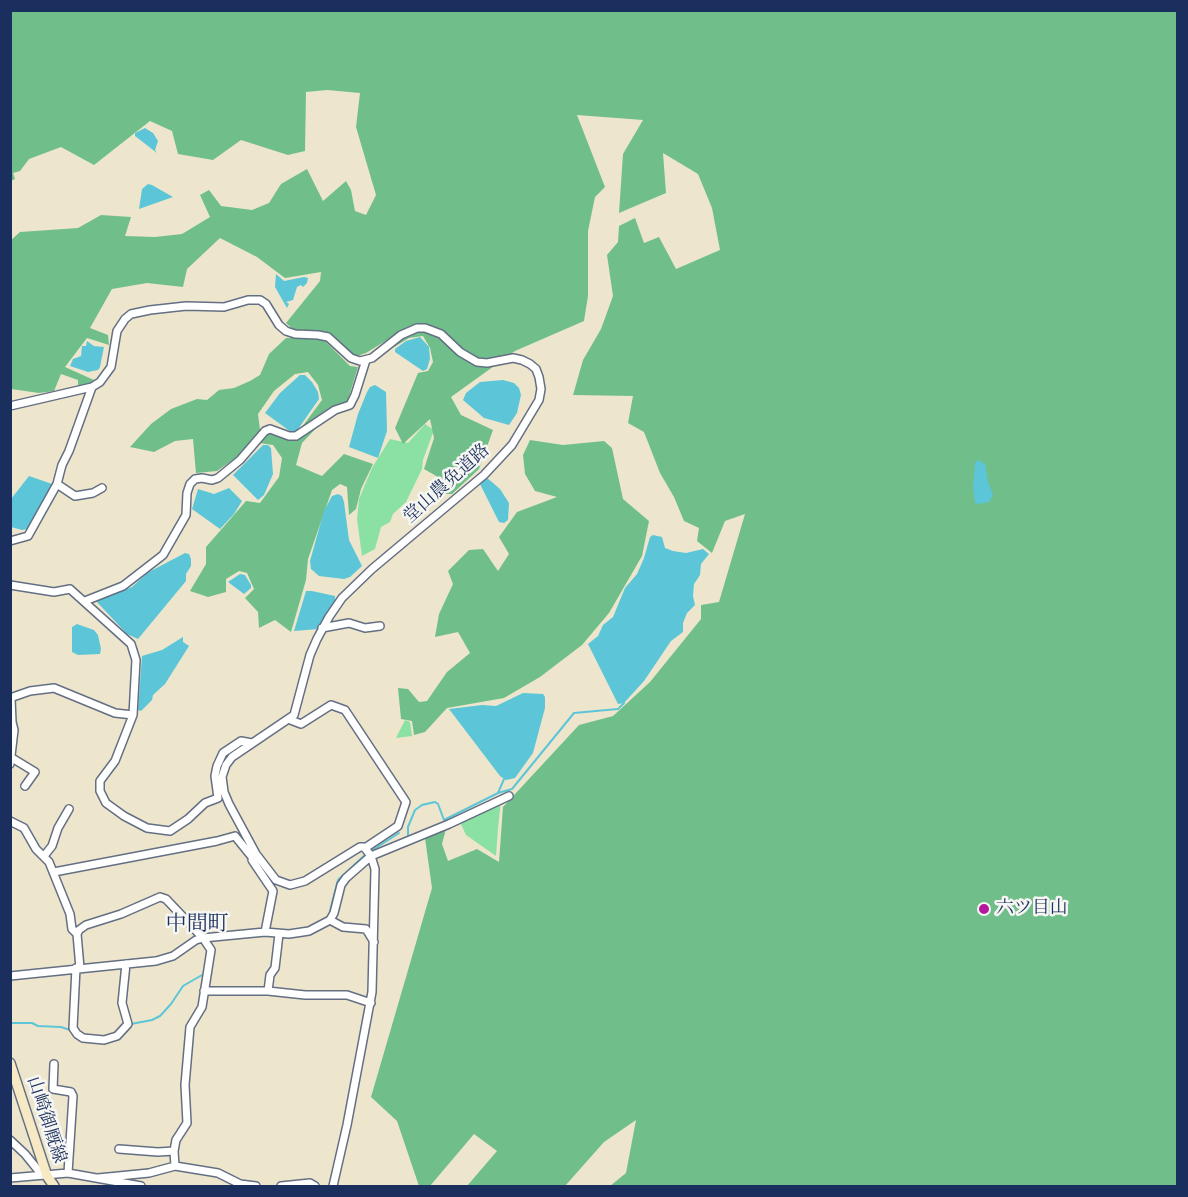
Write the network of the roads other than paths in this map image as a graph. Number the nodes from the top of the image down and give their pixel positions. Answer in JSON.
{"nodes":[{"id":1,"x":366,"y":360,"type":"junction"},
{"id":2,"x":92,"y":387,"type":"junction"},
{"id":3,"x":10,"y":406,"type":"edge"},
{"id":4,"x":57,"y":484,"type":"junction"},
{"id":5,"x":102,"y":488,"type":"dead end"},
{"id":6,"x":10,"y":541,"type":"edge"},
{"id":7,"x":10,"y":585,"type":"edge"},
{"id":8,"x":85,"y":601,"type":"junction"},
{"id":9,"x":380,"y":626,"type":"dead end"},
{"id":10,"x":322,"y":628,"type":"junction"},
{"id":11,"x":11,"y":698,"type":"edge"},
{"id":12,"x":133,"y":715,"type":"junction"},
{"id":13,"x":291,"y":717,"type":"junction"},
{"id":14,"x":252,"y":743,"type":"junction"},
{"id":15,"x":11,"y":761,"type":"edge"},
{"id":16,"x":26,"y":786,"type":"dead end"},
{"id":17,"x":509,"y":796,"type":"dead end"},
{"id":18,"x":69,"y":809,"type":"dead end"},
{"id":19,"x":10,"y":821,"type":"edge"},
{"id":20,"x":368,"y":852,"type":"junction"},
{"id":21,"x":254,"y":855,"type":"junction"},
{"id":22,"x":44,"y":856,"type":"junction"},
{"id":23,"x":54,"y":872,"type":"junction"},
{"id":24,"x":330,"y":920,"type":"junction"},
{"id":25,"x":265,"y":932,"type":"junction"},
{"id":26,"x":77,"y":934,"type":"junction"},
{"id":27,"x":279,"y":934,"type":"junction"},
{"id":28,"x":203,"y":938,"type":"junction"},
{"id":29,"x":374,"y":942,"type":"junction"},
{"id":30,"x":126,"y":964,"type":"junction"},
{"id":31,"x":78,"y":968,"type":"junction"},
{"id":32,"x":10,"y":976,"type":"edge"},
{"id":33,"x":204,"y":991,"type":"junction"},
{"id":34,"x":268,"y":991,"type":"junction"},
{"id":35,"x":371,"y":1003,"type":"junction"},
{"id":36,"x":10,"y":1063,"type":"edge"},
{"id":37,"x":54,"y":1064,"type":"dead end"},
{"id":38,"x":10,"y":1140,"type":"edge"},
{"id":39,"x":119,"y":1149,"type":"dead end"},
{"id":40,"x":174,"y":1151,"type":"junction"},
{"id":41,"x":175,"y":1166,"type":"junction"},
{"id":42,"x":68,"y":1173,"type":"junction"},
{"id":43,"x":44,"y":1175,"type":"junction"},
{"id":44,"x":10,"y":1178,"type":"edge"},
{"id":45,"x":98,"y":1178,"type":"junction"},
{"id":46,"x":120,"y":1184,"type":"edge"},
{"id":47,"x":54,"y":1186,"type":"edge"},
{"id":48,"x":141,"y":1186,"type":"edge"},
{"id":49,"x":256,"y":1186,"type":"edge"},
{"id":50,"x":281,"y":1186,"type":"edge"},
{"id":51,"x":315,"y":1186,"type":"edge"},
{"id":52,"x":333,"y":1186,"type":"edge"}],
"edges":[{"from":1,"to":2,"type":"street"},
{"from":1,"to":8,"type":"street"},
{"from":1,"to":10,"type":"street","name":"堂山農免道路"},
{"from":2,"to":3,"type":"street"},
{"from":2,"to":4,"type":"street"},
{"from":4,"to":5,"type":"street"},
{"from":4,"to":6,"type":"street"},
{"from":7,"to":8,"type":"street"},
{"from":8,"to":12,"type":"street"},
{"from":9,"to":10,"type":"street"},
{"from":10,"to":13,"type":"street","name":"堂山農免道路"},
{"from":11,"to":12,"type":"street"},
{"from":11,"to":15,"type":"street"},
{"from":12,"to":14,"type":"street"},
{"from":13,"to":14,"type":"street"},
{"from":13,"to":20,"type":"street"},
{"from":14,"to":21,"type":"street"},
{"from":15,"to":16,"type":"street"},
{"from":17,"to":20,"type":"street"},
{"from":18,"to":22,"type":"street"},
{"from":19,"to":22,"type":"street"},
{"from":20,"to":21,"type":"street"},
{"from":20,"to":24,"type":"street"},
{"from":20,"to":29,"type":"street"},
{"from":21,"to":23,"type":"street"},
{"from":21,"to":25,"type":"street"},
{"from":22,"to":23,"type":"street"},
{"from":23,"to":26,"type":"street"},
{"from":24,"to":27,"type":"street"},
{"from":24,"to":29,"type":"street"},
{"from":25,"to":27,"type":"street"},
{"from":25,"to":28,"type":"street"},
{"from":26,"to":28,"type":"street"},
{"from":26,"to":31,"type":"street"},
{"from":27,"to":34,"type":"street"},
{"from":28,"to":30,"type":"street"},
{"from":28,"to":33,"type":"street"},
{"from":29,"to":35,"type":"street"},
{"from":30,"to":31,"type":"street"},
{"from":30,"to":31,"type":"street"},
{"from":31,"to":32,"type":"street"},
{"from":33,"to":34,"type":"street"},
{"from":33,"to":40,"type":"street"},
{"from":34,"to":35,"type":"street"},
{"from":35,"to":52,"type":"street"},
{"from":36,"to":43,"type":"main road","name":"山崎御厩線"},
{"from":37,"to":42,"type":"street"},
{"from":38,"to":43,"type":"street"},
{"from":39,"to":40,"type":"street"},
{"from":40,"to":41,"type":"street"},
{"from":41,"to":45,"type":"street"},
{"from":41,"to":49,"type":"street"},
{"from":42,"to":43,"type":"street"},
{"from":42,"to":45,"type":"street"},
{"from":43,"to":44,"type":"street"},
{"from":43,"to":47,"type":"main road","name":"山崎御厩線"},
{"from":45,"to":46,"type":"street"},
{"from":46,"to":48,"type":"street"},
{"from":50,"to":51,"type":"street"}]}
